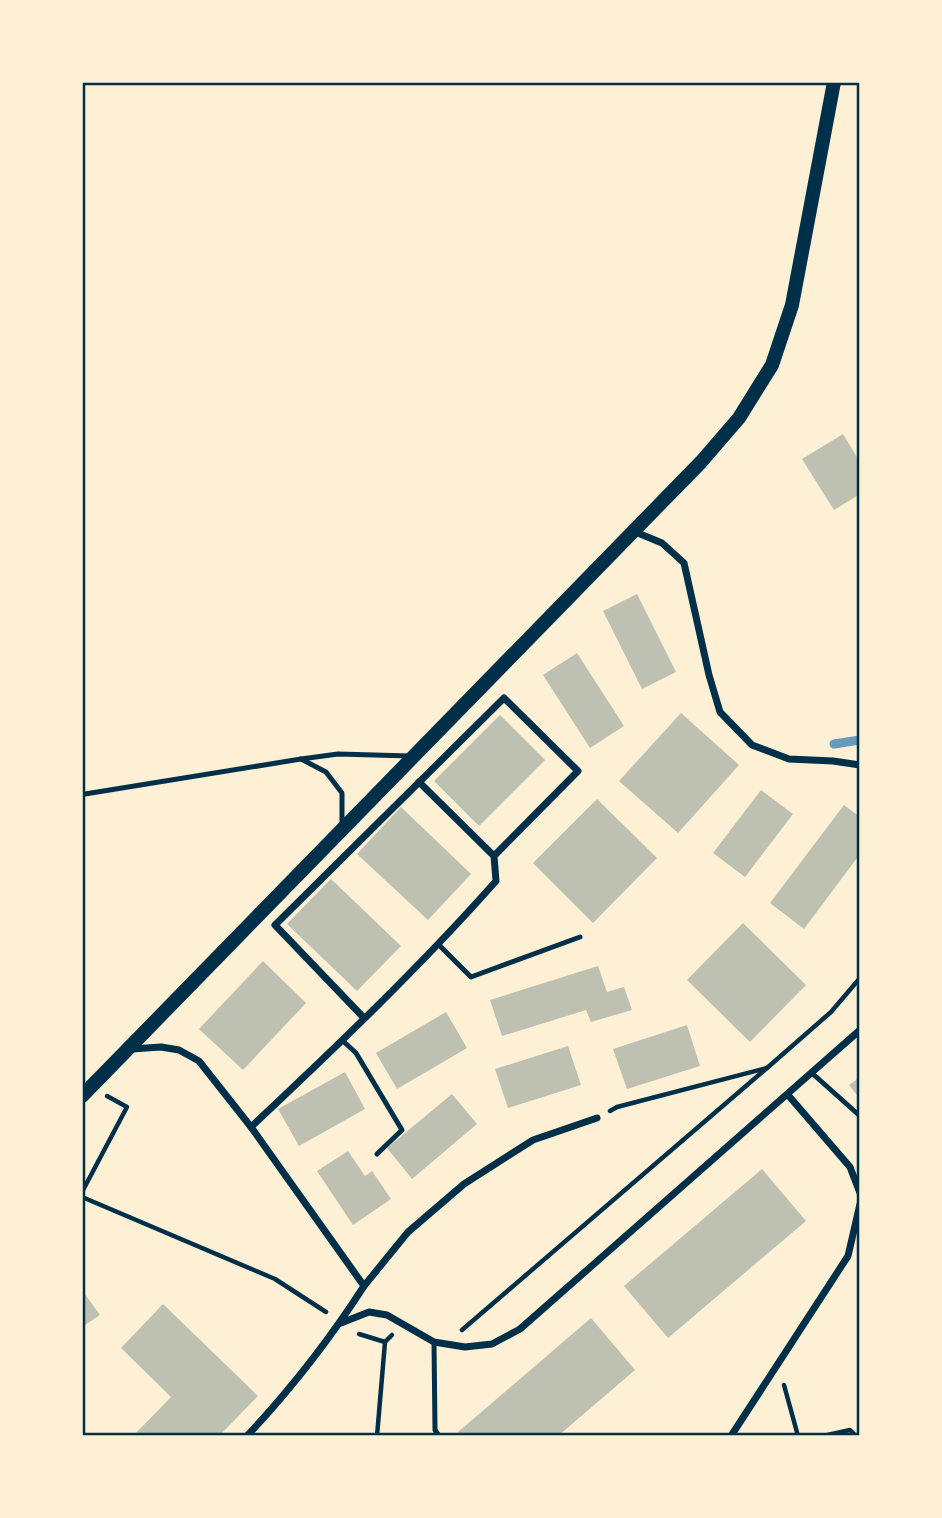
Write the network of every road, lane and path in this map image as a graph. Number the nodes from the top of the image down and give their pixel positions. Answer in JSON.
{"nodes":[{"id":1,"x":834,"y":82,"type":"edge"},
{"id":2,"x":632,"y":530,"type":"junction"},
{"id":3,"x":413,"y":756,"type":"junction"},
{"id":4,"x":301,"y":759,"type":"junction"},
{"id":5,"x":860,"y":765,"type":"edge"},
{"id":6,"x":419,"y":782,"type":"junction"},
{"id":7,"x":85,"y":794,"type":"dead end"},
{"id":8,"x":342,"y":829,"type":"junction"},
{"id":9,"x":494,"y":856,"type":"junction"},
{"id":10,"x":580,"y":937,"type":"dead end"},
{"id":11,"x":439,"y":945,"type":"junction"},
{"id":12,"x":860,"y":978,"type":"edge"},
{"id":13,"x":364,"y":1018,"type":"junction"},
{"id":14,"x":860,"y":1030,"type":"edge"},
{"id":15,"x":342,"y":1040,"type":"junction"},
{"id":16,"x":128,"y":1049,"type":"junction"},
{"id":17,"x":767,"y":1068,"type":"junction"},
{"id":18,"x":813,"y":1073,"type":"junction"},
{"id":19,"x":105,"y":1095,"type":"dead end"},
{"id":20,"x":788,"y":1095,"type":"junction"},
{"id":21,"x":82,"y":1096,"type":"edge"},
{"id":22,"x":860,"y":1116,"type":"edge"},
{"id":23,"x":597,"y":1118,"type":"joint"},
{"id":24,"x":251,"y":1128,"type":"junction"},
{"id":25,"x":377,"y":1154,"type":"dead end"},
{"id":26,"x":860,"y":1193,"type":"edge"},
{"id":27,"x":82,"y":1195,"type":"edge"},
{"id":28,"x":860,"y":1204,"type":"edge"},
{"id":29,"x":365,"y":1286,"type":"junction"},
{"id":30,"x":333,"y":1316,"type":"dead end"},
{"id":31,"x":341,"y":1323,"type":"junction"},
{"id":32,"x":404,"y":1323,"type":"junction"},
{"id":33,"x":451,"y":1329,"type":"dead end"},
{"id":34,"x":434,"y":1342,"type":"junction"},
{"id":35,"x":773,"y":1370,"type":"junction"},
{"id":36,"x":247,"y":1436,"type":"edge"},
{"id":37,"x":377,"y":1436,"type":"edge"},
{"id":38,"x":439,"y":1436,"type":"edge"},
{"id":39,"x":731,"y":1436,"type":"edge"},
{"id":40,"x":798,"y":1436,"type":"edge"},
{"id":41,"x":824,"y":1436,"type":"edge"},
{"id":42,"x":856,"y":1436,"type":"edge"}],
"edges":[{"from":1,"to":2,"type":"main road"},
{"from":2,"to":3,"type":"main road"},
{"from":2,"to":5,"type":"street"},
{"from":3,"to":4,"type":"lane"},
{"from":3,"to":8,"type":"main road"},
{"from":4,"to":7,"type":"lane"},
{"from":4,"to":8,"type":"lane"},
{"from":6,"to":9,"type":"street"},
{"from":6,"to":9,"type":"street"},
{"from":6,"to":13,"type":"street"},
{"from":8,"to":16,"type":"main road"},
{"from":9,"to":11,"type":"street"},
{"from":10,"to":11,"type":"lane"},
{"from":11,"to":13,"type":"street"},
{"from":12,"to":17,"type":"path"},
{"from":13,"to":15,"type":"street"},
{"from":14,"to":18,"type":"street"},
{"from":15,"to":24,"type":"street"},
{"from":15,"to":25,"type":"lane"},
{"from":16,"to":21,"type":"main road"},
{"from":16,"to":24,"type":"street"},
{"from":17,"to":23,"type":"path"},
{"from":17,"to":33,"type":"path"},
{"from":18,"to":20,"type":"street"},
{"from":18,"to":22,"type":"lane"},
{"from":19,"to":27,"type":"path"},
{"from":20,"to":26,"type":"street"},
{"from":20,"to":34,"type":"street"},
{"from":23,"to":29,"type":"street"},
{"from":24,"to":29,"type":"street"},
{"from":27,"to":30,"type":"path"},
{"from":28,"to":35,"type":"street"},
{"from":29,"to":31,"type":"street"},
{"from":31,"to":32,"type":"street"},
{"from":31,"to":36,"type":"street"},
{"from":32,"to":34,"type":"street"},
{"from":32,"to":37,"type":"path"},
{"from":34,"to":38,"type":"lane"},
{"from":35,"to":39,"type":"street"},
{"from":35,"to":40,"type":"path"},
{"from":41,"to":42,"type":"path"}]}
